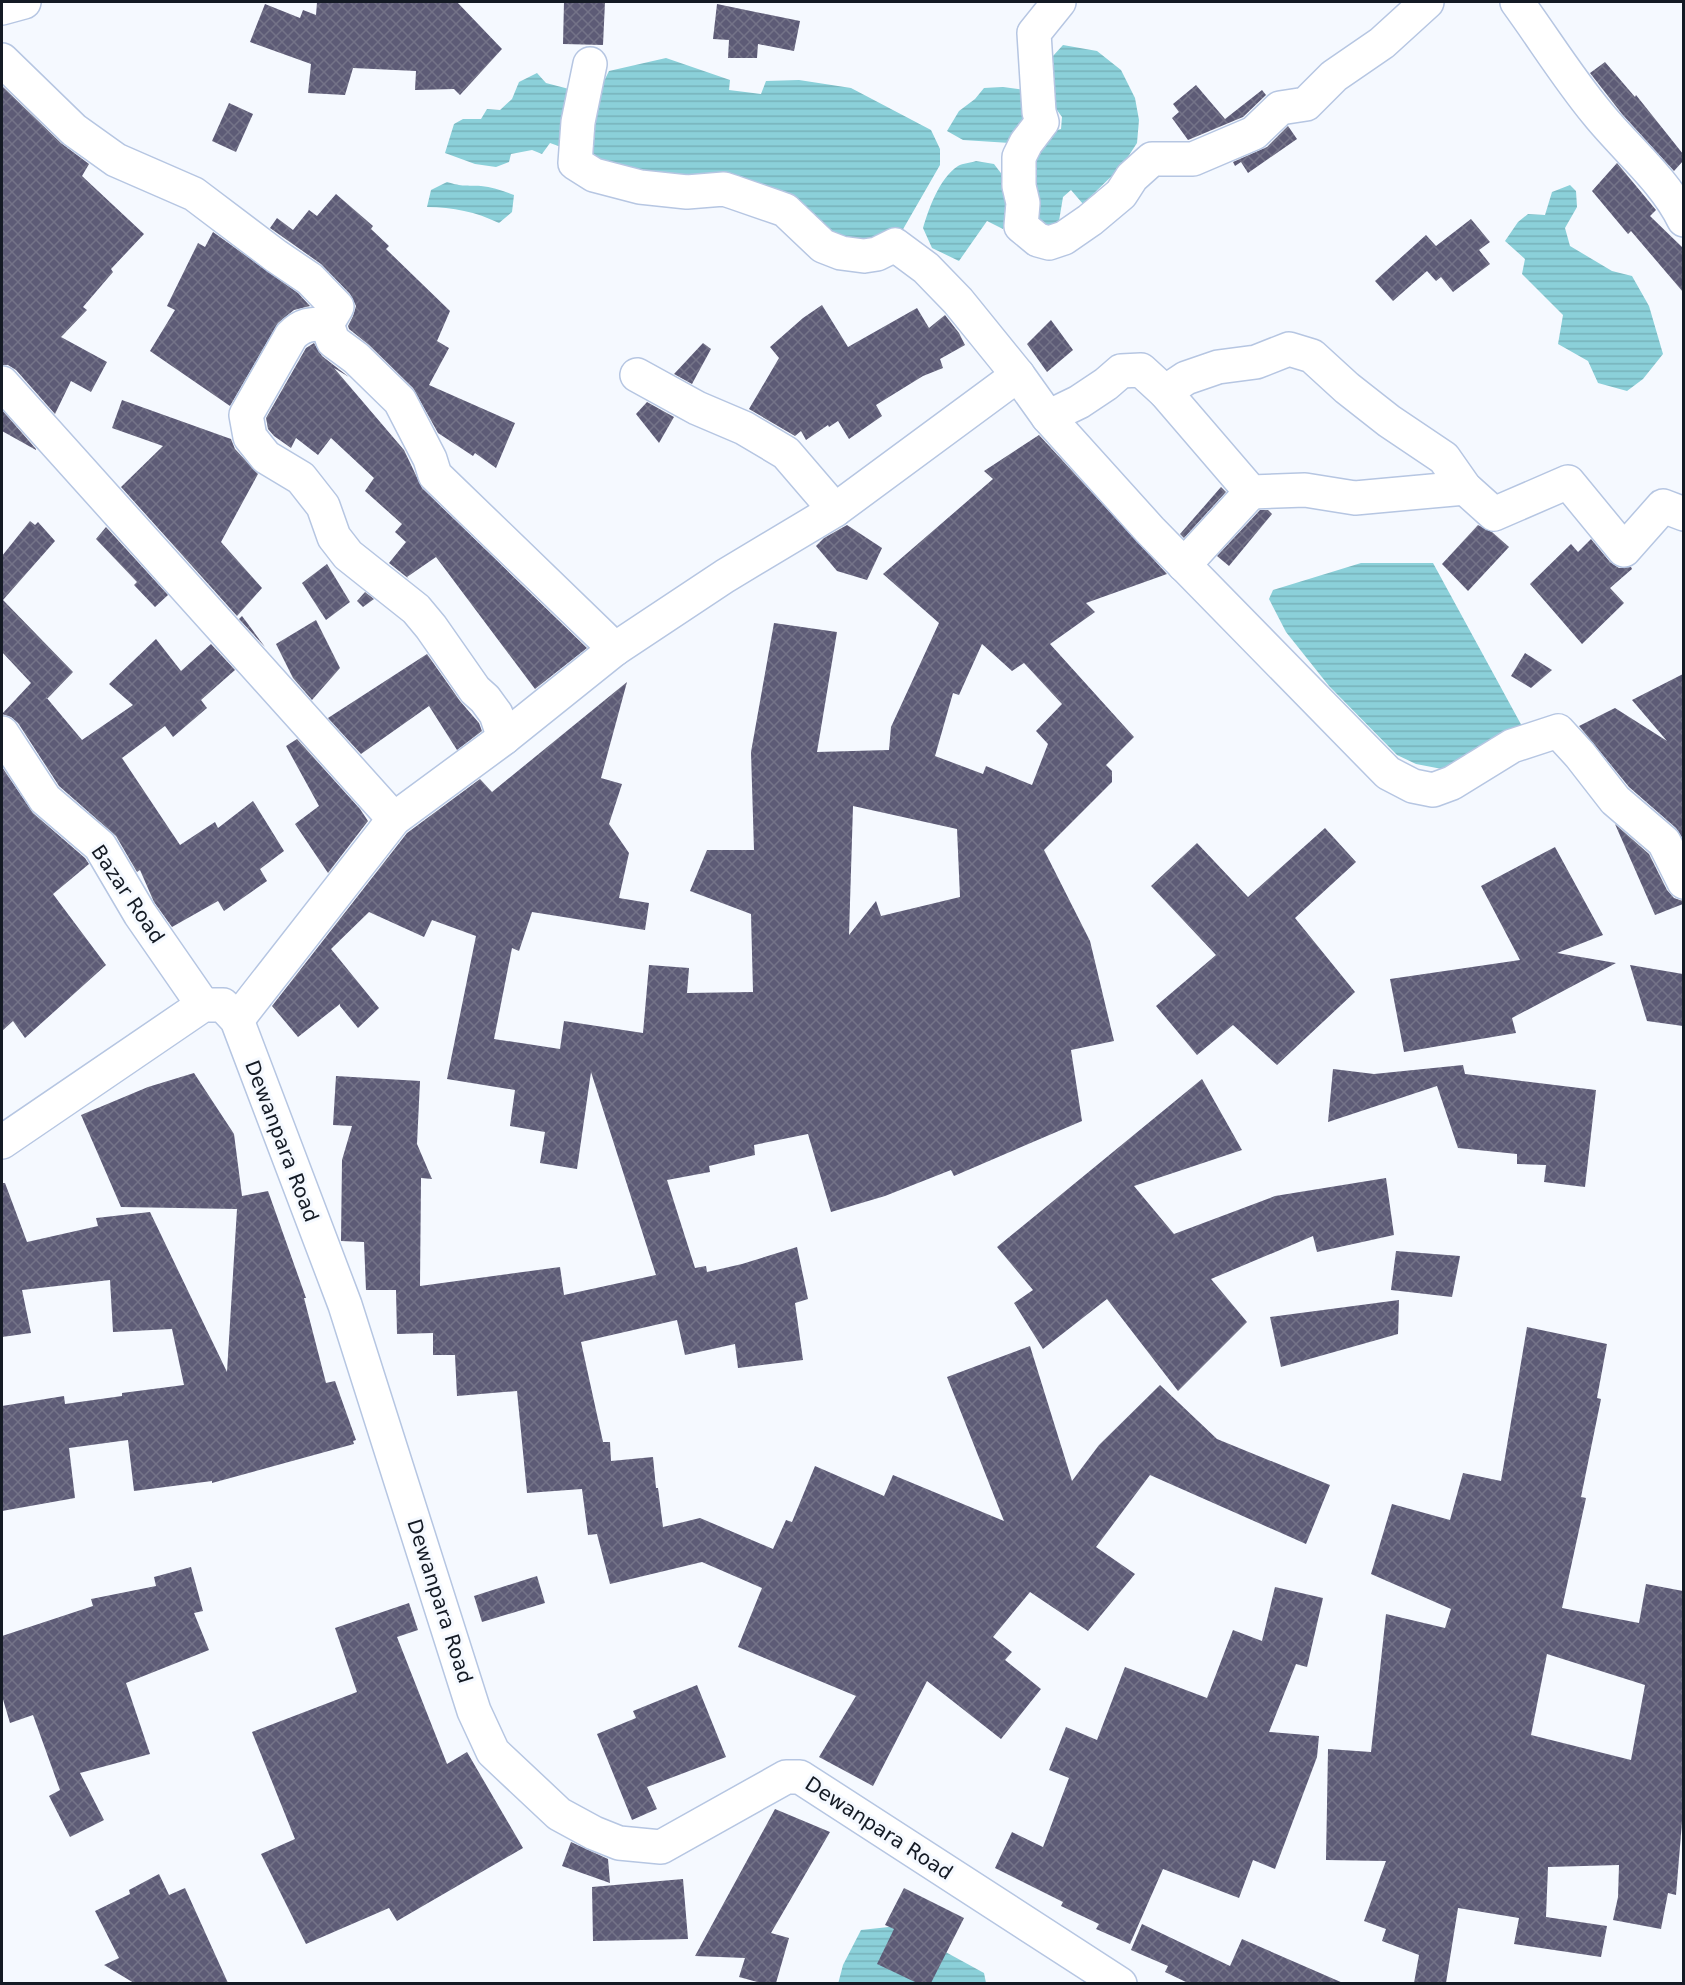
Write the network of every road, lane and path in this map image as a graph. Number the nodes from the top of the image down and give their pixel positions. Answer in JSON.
{"nodes":[{"id":1,"x":24,"y":2,"type":"edge"},
{"id":2,"x":1059,"y":2,"type":"edge"},
{"id":3,"x":1427,"y":2,"type":"edge"},
{"id":4,"x":1517,"y":2,"type":"edge"},
{"id":5,"x":2,"y":8,"type":"edge"},
{"id":6,"x":2,"y":60,"type":"edge"},
{"id":7,"x":590,"y":64,"type":"dead end"},
{"id":8,"x":1683,"y":220,"type":"edge"},
{"id":9,"x":327,"y":324,"type":"junction"},
{"id":10,"x":637,"y":375,"type":"dead end"},
{"id":11,"x":1018,"y":375,"type":"junction"},
{"id":12,"x":2,"y":383,"type":"edge"},
{"id":13,"x":1165,"y":392,"type":"junction"},
{"id":14,"x":1048,"y":417,"type":"junction"},
{"id":15,"x":1465,"y":488,"type":"junction"},
{"id":16,"x":1251,"y":492,"type":"junction"},
{"id":17,"x":835,"y":510,"type":"junction"},
{"id":18,"x":1683,"y":514,"type":"edge"},
{"id":19,"x":1184,"y":565,"type":"junction"},
{"id":20,"x":615,"y":650,"type":"junction"},
{"id":21,"x":2,"y":733,"type":"edge"},
{"id":22,"x":504,"y":738,"type":"junction"},
{"id":23,"x":394,"y":819,"type":"junction"},
{"id":24,"x":1683,"y":882,"type":"edge"},
{"id":25,"x":203,"y":1005,"type":"junction"},
{"id":26,"x":237,"y":1020,"type":"junction"},
{"id":27,"x":2,"y":1142,"type":"edge"},
{"id":28,"x":1120,"y":1983,"type":"edge"}],
"edges":[{"from":1,"to":5,"type":"street"},
{"from":2,"to":3,"type":"street"},
{"from":4,"to":8,"type":"street"},
{"from":6,"to":9,"type":"street"},
{"from":7,"to":11,"type":"street"},
{"from":9,"to":20,"type":"street"},
{"from":9,"to":22,"type":"street"},
{"from":10,"to":17,"type":"street"},
{"from":11,"to":14,"type":"street"},
{"from":11,"to":17,"type":"street"},
{"from":12,"to":23,"type":"street"},
{"from":13,"to":14,"type":"street"},
{"from":13,"to":15,"type":"street"},
{"from":13,"to":16,"type":"street"},
{"from":14,"to":19,"type":"street"},
{"from":15,"to":16,"type":"street"},
{"from":15,"to":18,"type":"street"},
{"from":16,"to":19,"type":"street"},
{"from":17,"to":20,"type":"street"},
{"from":19,"to":24,"type":"street"},
{"from":20,"to":22,"type":"street"},
{"from":21,"to":25,"type":"street","name":"Bazar Road"},
{"from":22,"to":23,"type":"street"},
{"from":23,"to":26,"type":"street"},
{"from":25,"to":26,"type":"street"},
{"from":25,"to":27,"type":"street"},
{"from":26,"to":28,"type":"street","name":"Dewanpara Road"}]}
